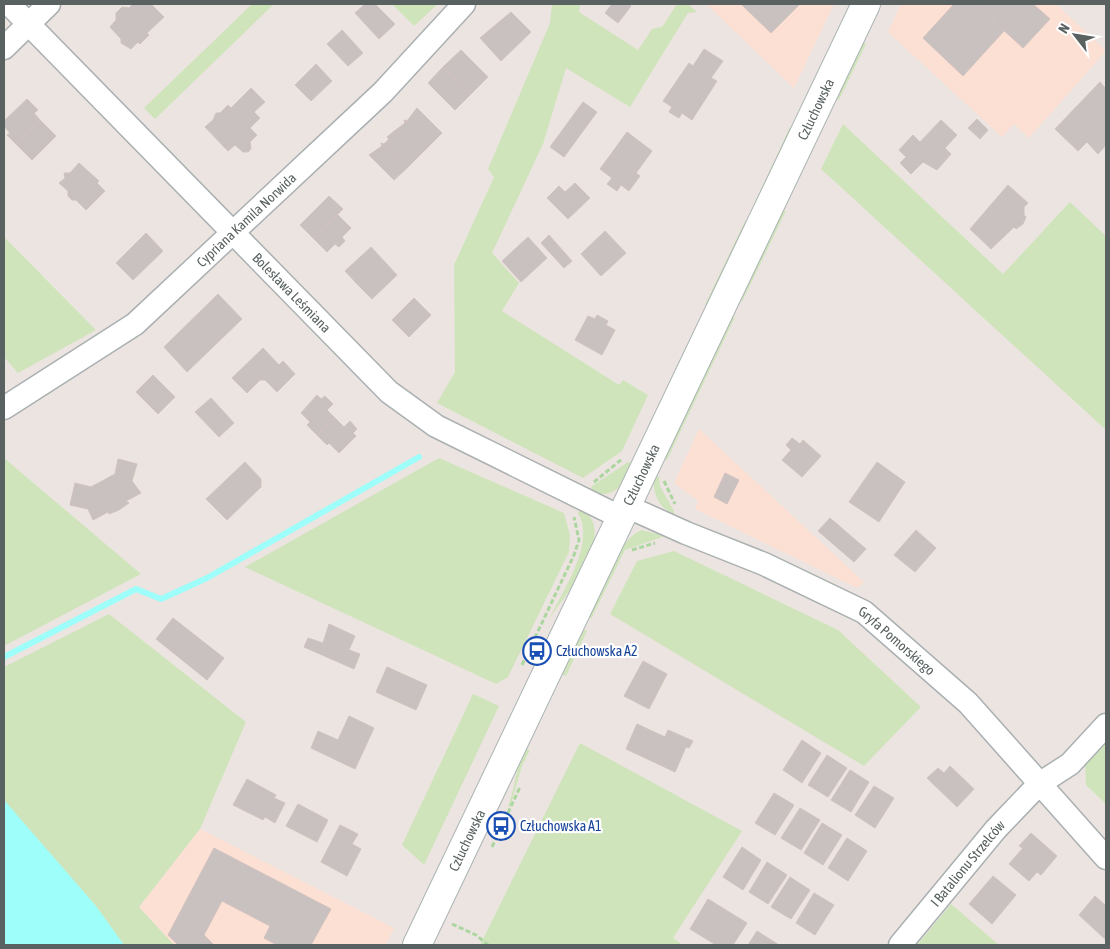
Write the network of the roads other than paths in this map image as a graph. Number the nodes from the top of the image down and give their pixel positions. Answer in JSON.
{"nodes":[{"id":1,"x":8,"y":4,"type":"edge"},
{"id":2,"x":49,"y":4,"type":"edge"},
{"id":3,"x":464,"y":4,"type":"edge"},
{"id":4,"x":866,"y":4,"type":"edge"},
{"id":5,"x":29,"y":24,"type":"junction"},
{"id":6,"x":4,"y":48,"type":"edge"},
{"id":7,"x":233,"y":233,"type":"junction"},
{"id":8,"x":4,"y":408,"type":"edge"},
{"id":9,"x":623,"y":511,"type":"junction"},
{"id":10,"x":1106,"y":725,"type":"edge"},
{"id":11,"x":1039,"y":784,"type":"junction"},
{"id":12,"x":1106,"y":858,"type":"edge"},
{"id":13,"x":417,"y":945,"type":"edge"},
{"id":14,"x":900,"y":945,"type":"edge"}],
"edges":[{"from":1,"to":5,"type":"street","name":"Bolesława Leśmiana"},
{"from":2,"to":5,"type":"street"},
{"from":3,"to":7,"type":"street","name":"Cypriana Kamila Norwida"},
{"from":4,"to":9,"type":"main road","name":"Człuchowska"},
{"from":5,"to":6,"type":"street"},
{"from":5,"to":7,"type":"street","name":"Bolesława Leśmiana"},
{"from":7,"to":8,"type":"street","name":"Cypriana Kamila Norwida"},
{"from":7,"to":9,"type":"street","name":"Bolesława Leśmiana"},
{"from":9,"to":11,"type":"street","name":"Gryfa Pomorskiego"},
{"from":9,"to":13,"type":"main road","name":"Człuchowska"},
{"from":10,"to":11,"type":"street","name":"I Batalionu Strzelców"},
{"from":11,"to":12,"type":"street","name":"Gryfa Pomorskiego"},
{"from":11,"to":14,"type":"street","name":"I Batalionu Strzelców"}]}
